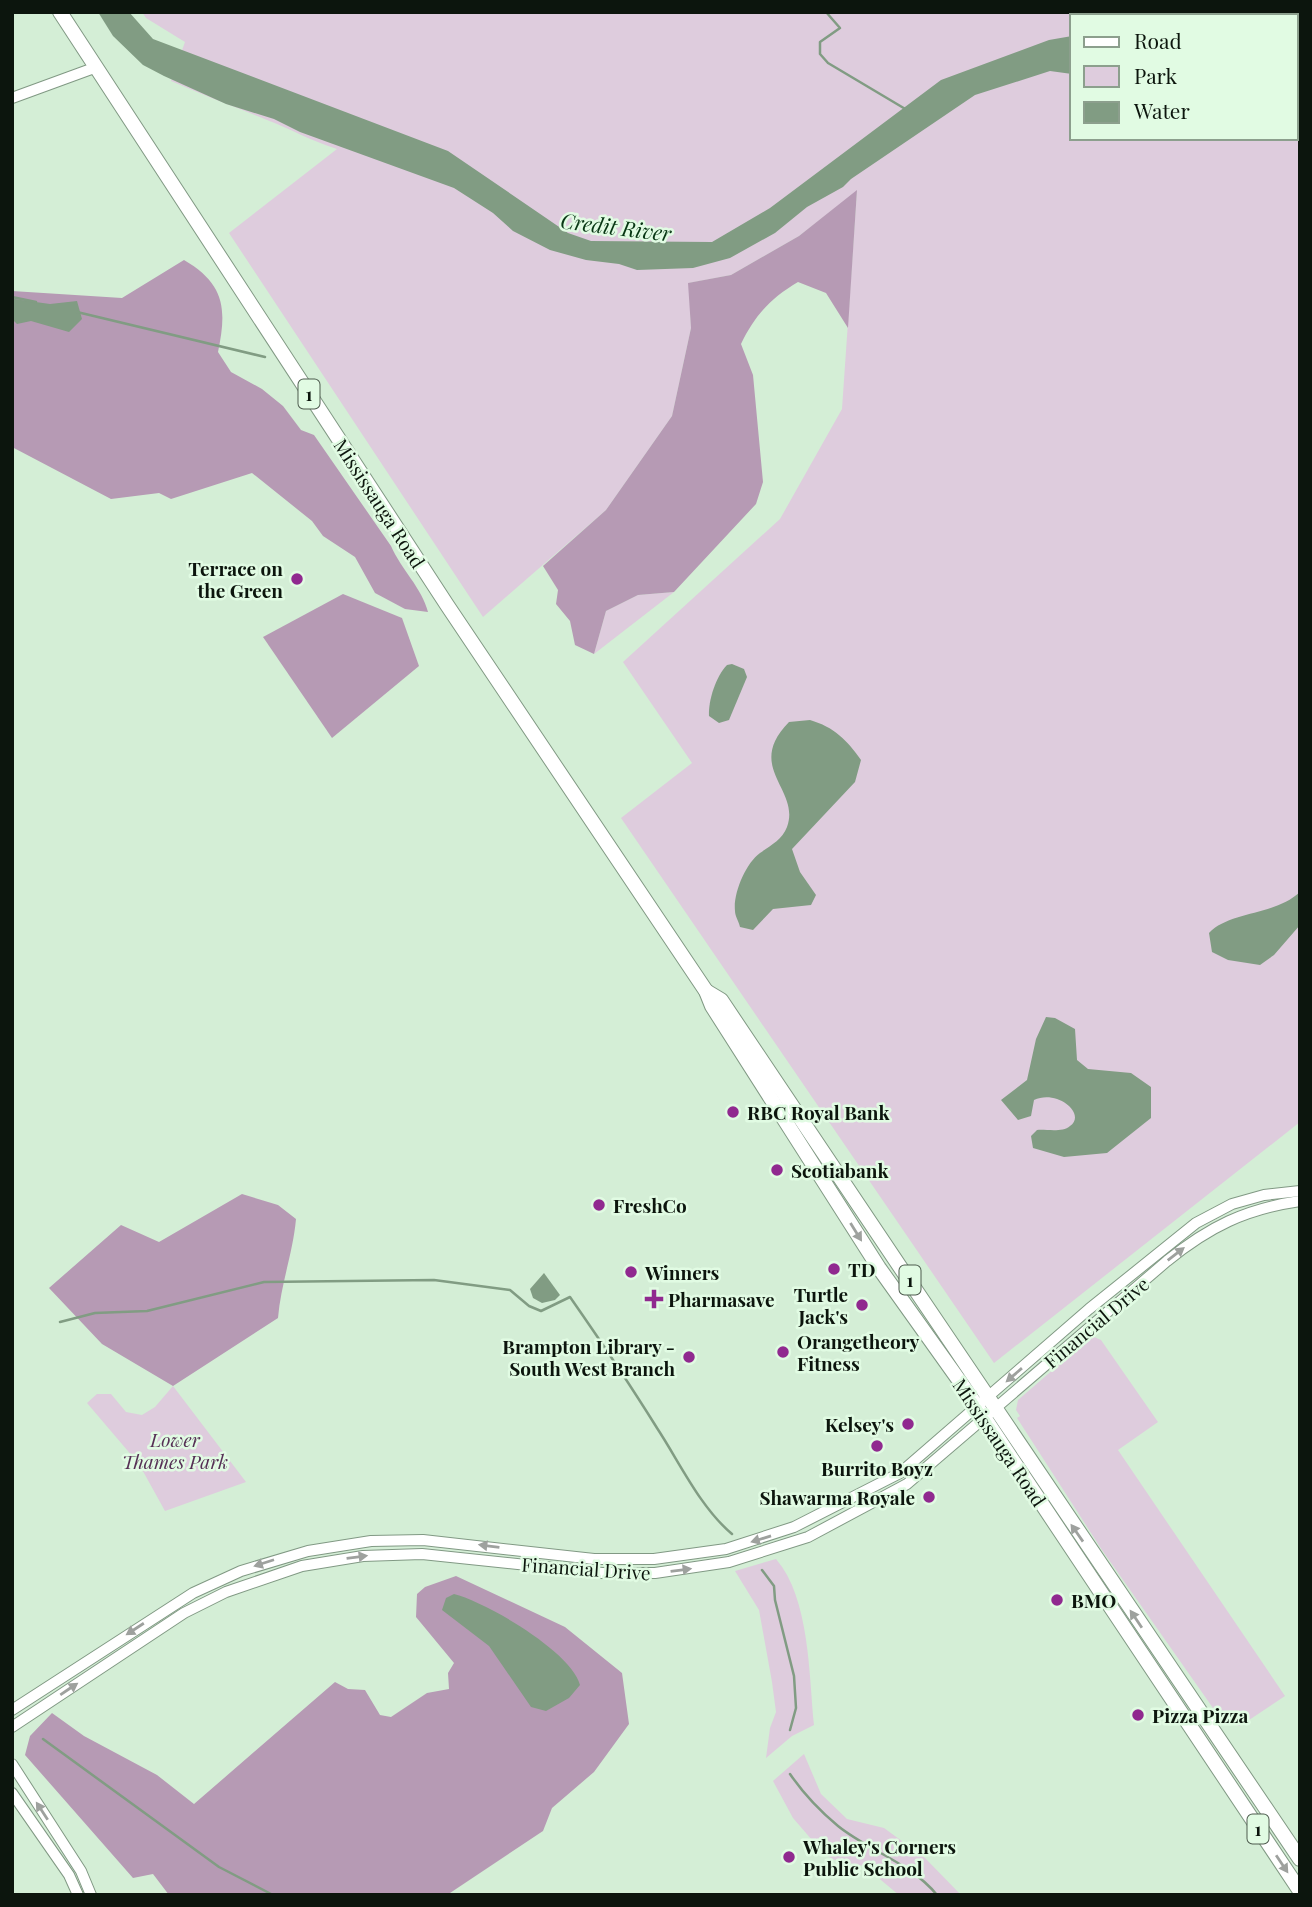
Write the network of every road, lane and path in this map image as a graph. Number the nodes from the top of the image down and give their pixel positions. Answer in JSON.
{"nodes":[{"id":1,"x":60,"y":12,"type":"edge"},
{"id":2,"x":94,"y":68,"type":"junction"},
{"id":3,"x":12,"y":98,"type":"edge"},
{"id":4,"x":1300,"y":1191,"type":"edge"},
{"id":5,"x":1300,"y":1202,"type":"edge"},
{"id":6,"x":985,"y":1408,"type":"junction"},
{"id":7,"x":12,"y":1710,"type":"edge"},
{"id":8,"x":12,"y":1727,"type":"edge"},
{"id":9,"x":12,"y":1764,"type":"edge"},
{"id":10,"x":12,"y":1793,"type":"edge"},
{"id":11,"x":1300,"y":1859,"type":"edge"},
{"id":12,"x":1300,"y":1891,"type":"edge"},
{"id":13,"x":78,"y":1895,"type":"edge"},
{"id":14,"x":91,"y":1895,"type":"edge"}],
"edges":[{"from":1,"to":2,"type":"main road","name":"Mississauga Road","number":"1"},
{"from":2,"to":3,"type":"street"},
{"from":2,"to":6,"type":"main road","name":"Mississauga Road","number":"1"},
{"from":4,"to":6,"type":"street","name":"Financial Drive","one_way":true},
{"from":6,"to":5,"type":"street","name":"Financial Drive","one_way":true},
{"from":6,"to":7,"type":"street","name":"Financial Drive","one_way":true},
{"from":8,"to":6,"type":"street","name":"Financial Drive","one_way":true},
{"from":11,"to":6,"type":"main road","name":"Mississauga Road","number":"1","one_way":true},
{"from":6,"to":12,"type":"main road","name":"Mississauga Road","number":"1","one_way":true},
{"from":14,"to":9,"type":"street","one_way":true},
{"from":10,"to":13,"type":"street"}]}
